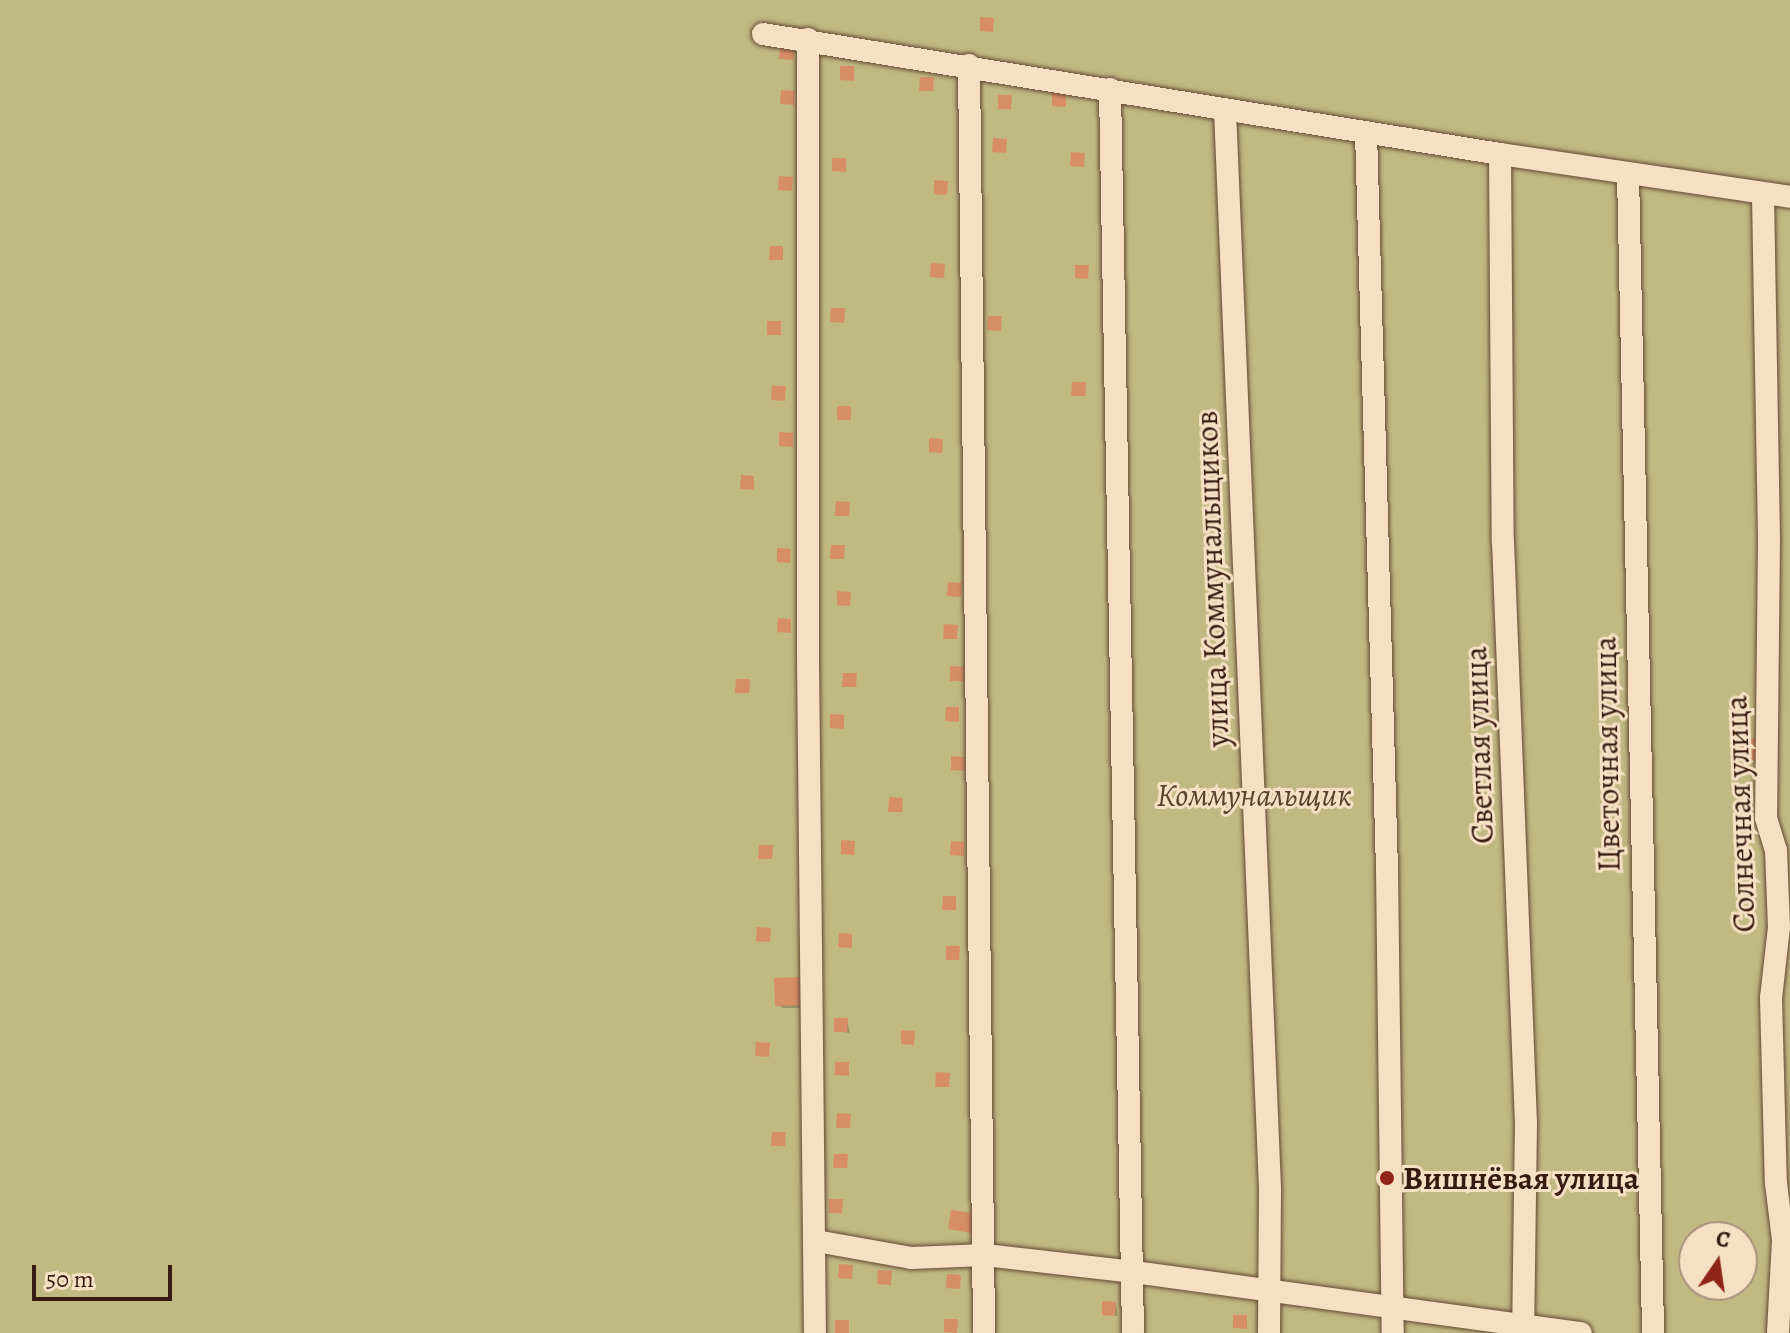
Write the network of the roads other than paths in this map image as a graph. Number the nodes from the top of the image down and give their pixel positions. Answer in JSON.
{"nodes":[{"id":1,"x":763,"y":34,"type":"dead end"},
{"id":2,"x":808,"y":39,"type":"junction"},
{"id":3,"x":969,"y":65,"type":"junction"},
{"id":4,"x":1110,"y":89,"type":"junction"},
{"id":5,"x":1225,"y":110,"type":"junction"},
{"id":6,"x":1366,"y":132,"type":"junction"},
{"id":7,"x":1500,"y":154,"type":"junction"},
{"id":8,"x":1628,"y":174,"type":"junction"},
{"id":9,"x":1763,"y":195,"type":"junction"},
{"id":10,"x":1790,"y":197,"type":"edge"},
{"id":11,"x":816,"y":1241,"type":"junction"},
{"id":12,"x":985,"y":1255,"type":"junction"},
{"id":13,"x":1134,"y":1272,"type":"junction"},
{"id":14,"x":1271,"y":1289,"type":"junction"},
{"id":15,"x":1393,"y":1309,"type":"junction"},
{"id":16,"x":1522,"y":1329,"type":"edge"},
{"id":17,"x":815,"y":1333,"type":"edge"},
{"id":18,"x":984,"y":1333,"type":"edge"},
{"id":19,"x":1133,"y":1333,"type":"edge"},
{"id":20,"x":1269,"y":1333,"type":"edge"},
{"id":21,"x":1393,"y":1333,"type":"edge"},
{"id":22,"x":1581,"y":1333,"type":"edge"},
{"id":23,"x":1653,"y":1333,"type":"edge"},
{"id":24,"x":1778,"y":1333,"type":"edge"}],
"edges":[{"from":1,"to":2,"type":"street"},
{"from":2,"to":3,"type":"street"},
{"from":2,"to":11,"type":"street"},
{"from":3,"to":4,"type":"street"},
{"from":3,"to":12,"type":"street"},
{"from":4,"to":5,"type":"street"},
{"from":4,"to":13,"type":"street"},
{"from":5,"to":6,"type":"street"},
{"from":5,"to":14,"type":"street","name":"улица Коммунальщиков"},
{"from":6,"to":7,"type":"street"},
{"from":6,"to":15,"type":"street"},
{"from":7,"to":8,"type":"street"},
{"from":7,"to":16,"type":"street","name":"Светлая улица"},
{"from":8,"to":9,"type":"street"},
{"from":8,"to":23,"type":"street","name":"Цветочная улица"},
{"from":9,"to":10,"type":"street"},
{"from":9,"to":24,"type":"street","name":"Солнечная улица"},
{"from":11,"to":12,"type":"street"},
{"from":11,"to":17,"type":"street"},
{"from":12,"to":13,"type":"street"},
{"from":12,"to":18,"type":"street"},
{"from":13,"to":14,"type":"street"},
{"from":13,"to":19,"type":"street"},
{"from":14,"to":15,"type":"street"},
{"from":14,"to":20,"type":"street","name":"улица Коммунальщиков"},
{"from":15,"to":16,"type":"street"},
{"from":15,"to":21,"type":"street"},
{"from":16,"to":22,"type":"street"}]}
